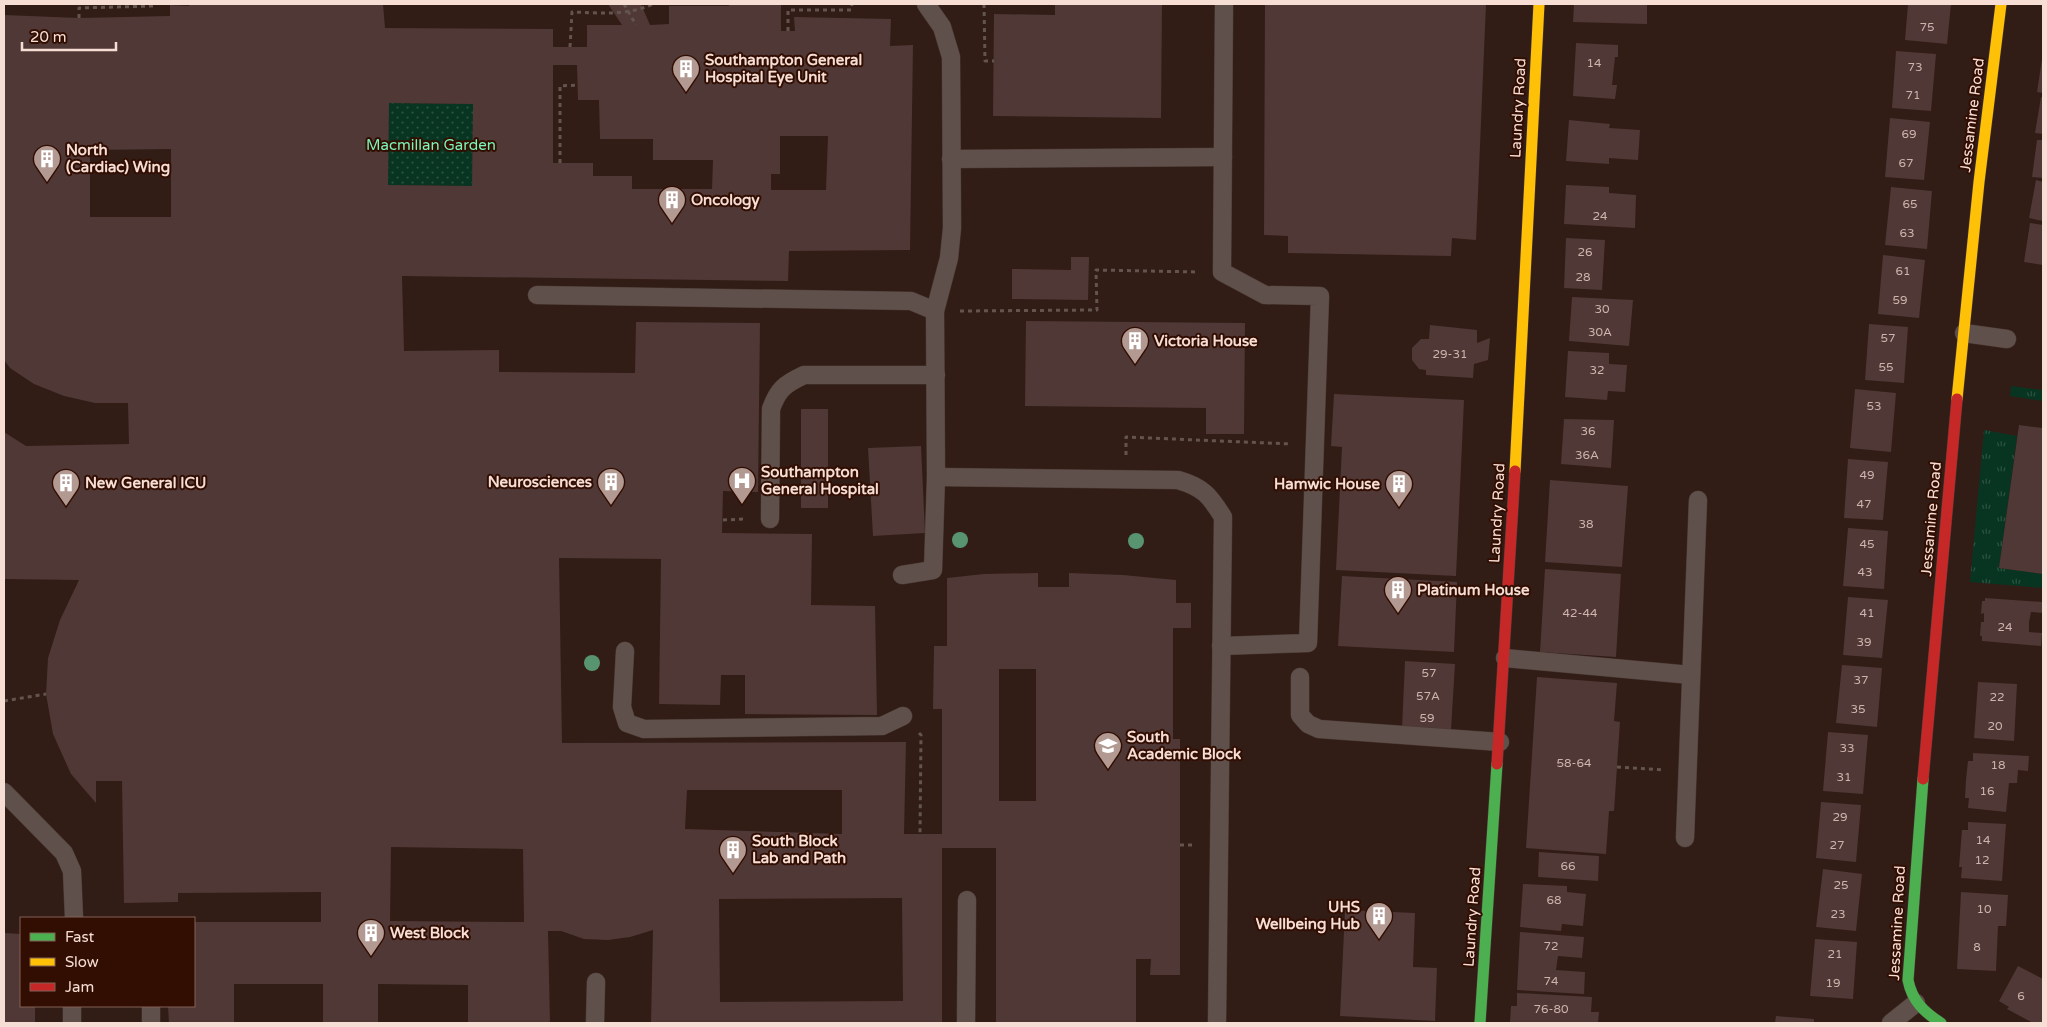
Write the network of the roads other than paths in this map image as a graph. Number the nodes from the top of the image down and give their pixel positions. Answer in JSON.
{"nodes":[{"id":1,"x":926,"y":4,"type":"edge"},
{"id":2,"x":1224,"y":4,"type":"edge"},
{"id":3,"x":1538,"y":4,"type":"edge"},
{"id":4,"x":2001,"y":4,"type":"edge"},
{"id":5,"x":1223,"y":157,"type":"junction"},
{"id":6,"x":952,"y":159,"type":"junction"},
{"id":7,"x":537,"y":295,"type":"dead end"},
{"id":8,"x":935,"y":311,"type":"junction"},
{"id":9,"x":1964,"y":333,"type":"junction"},
{"id":10,"x":2007,"y":339,"type":"dead end"},
{"id":11,"x":936,"y":375,"type":"junction"},
{"id":12,"x":936,"y":477,"type":"junction"},
{"id":13,"x":1698,"y":500,"type":"dead end"},
{"id":14,"x":770,"y":519,"type":"dead end"},
{"id":15,"x":902,"y":575,"type":"dead end"},
{"id":16,"x":1221,"y":646,"type":"junction"},
{"id":17,"x":625,"y":651,"type":"dead end"},
{"id":18,"x":1505,"y":658,"type":"junction"},
{"id":19,"x":1691,"y":675,"type":"junction"},
{"id":20,"x":1300,"y":677,"type":"dead end"},
{"id":21,"x":903,"y":716,"type":"road end"},
{"id":22,"x":1500,"y":742,"type":"junction"},
{"id":23,"x":4,"y":792,"type":"edge"},
{"id":24,"x":1685,"y":838,"type":"dead end"},
{"id":25,"x":967,"y":900,"type":"dead end"},
{"id":26,"x":74,"y":917,"type":"edge"},
{"id":27,"x":596,"y":982,"type":"dead end"},
{"id":28,"x":1916,"y":1003,"type":"junction"},
{"id":29,"x":72,"y":1007,"type":"edge"},
{"id":30,"x":151,"y":1007,"type":"edge"},
{"id":31,"x":72,"y":1023,"type":"edge"},
{"id":32,"x":151,"y":1023,"type":"edge"},
{"id":33,"x":595,"y":1023,"type":"edge"},
{"id":34,"x":966,"y":1023,"type":"edge"},
{"id":35,"x":1217,"y":1023,"type":"edge"},
{"id":36,"x":1480,"y":1023,"type":"edge"},
{"id":37,"x":1891,"y":1023,"type":"edge"},
{"id":38,"x":1941,"y":1023,"type":"edge"}],
"edges":[{"from":1,"to":6,"type":"lane"},
{"from":2,"to":5,"type":"lane"},
{"from":3,"to":18,"type":"street","name":"Laundry Road"},
{"from":4,"to":9,"type":"street","name":"Jessamine Road"},
{"from":5,"to":6,"type":"lane"},
{"from":5,"to":16,"type":"lane"},
{"from":6,"to":8,"type":"lane"},
{"from":7,"to":8,"type":"lane"},
{"from":8,"to":11,"type":"lane"},
{"from":9,"to":10,"type":"lane"},
{"from":9,"to":28,"type":"street","name":"Jessamine Road"},
{"from":11,"to":12,"type":"lane"},
{"from":11,"to":14,"type":"lane"},
{"from":12,"to":15,"type":"lane"},
{"from":12,"to":16,"type":"lane"},
{"from":13,"to":19,"type":"lane"},
{"from":16,"to":35,"type":"lane"},
{"from":17,"to":21,"type":"lane"},
{"from":18,"to":19,"type":"lane"},
{"from":18,"to":22,"type":"street","name":"Laundry Road"},
{"from":19,"to":24,"type":"lane"},
{"from":20,"to":22,"type":"lane"},
{"from":22,"to":36,"type":"street","name":"Laundry Road"},
{"from":23,"to":26,"type":"lane"},
{"from":25,"to":34,"type":"lane"},
{"from":27,"to":33,"type":"lane"},
{"from":28,"to":37,"type":"lane"},
{"from":28,"to":38,"type":"street","name":"Jessamine Road"},
{"from":29,"to":31,"type":"lane"},
{"from":30,"to":32,"type":"lane"}]}
